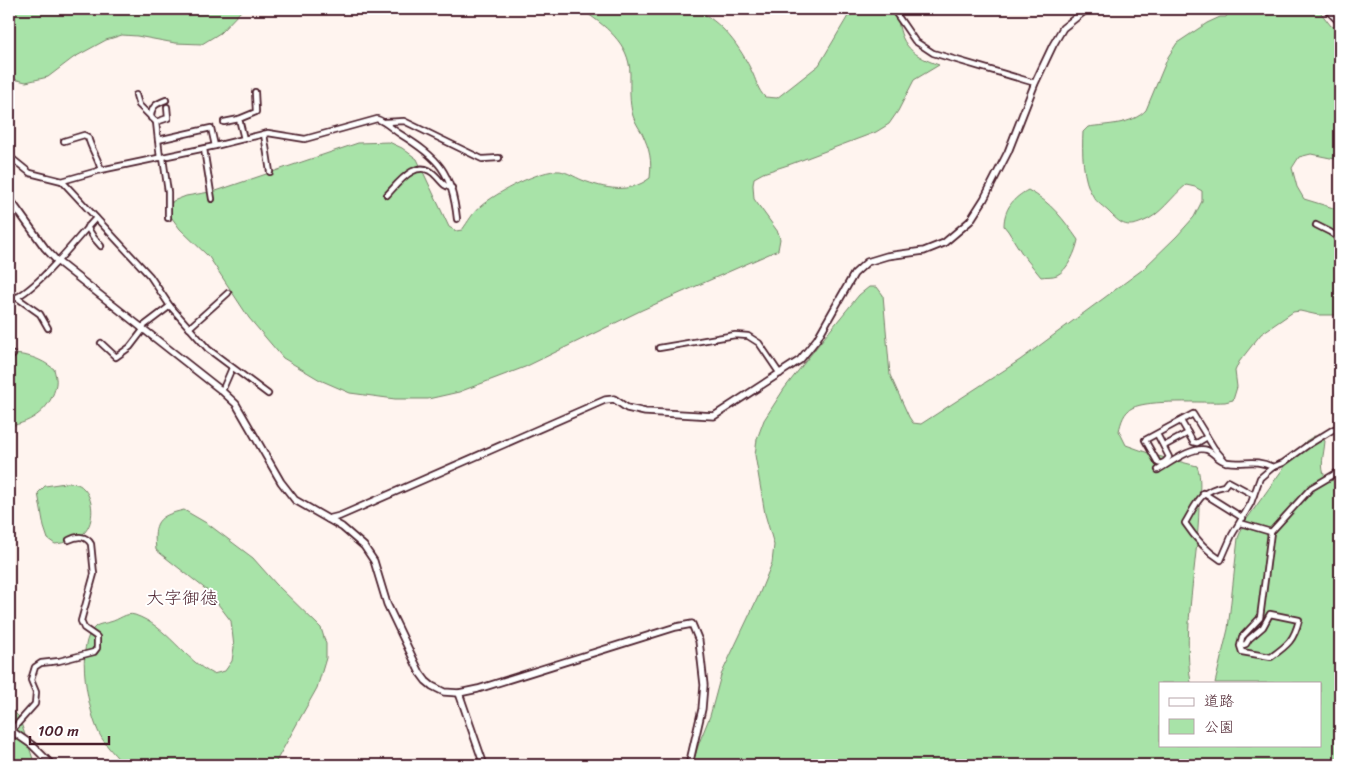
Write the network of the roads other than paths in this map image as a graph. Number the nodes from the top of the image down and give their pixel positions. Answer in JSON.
{"nodes":[{"id":1,"x":893,"y":9,"type":"edge"},
{"id":2,"x":1087,"y":9,"type":"edge"},
{"id":3,"x":1326,"y":9,"type":"edge"},
{"id":4,"x":1340,"y":22,"type":"edge"},
{"id":5,"x":1035,"y":83,"type":"junction"},
{"id":6,"x":255,"y":92,"type":"dead end"},
{"id":7,"x":136,"y":96,"type":"dead end"},
{"id":8,"x":166,"y":100,"type":"dead end"},
{"id":9,"x":167,"y":107,"type":"dead end"},
{"id":10,"x":151,"y":118,"type":"junction"},
{"id":11,"x":238,"y":119,"type":"junction"},
{"id":12,"x":156,"y":122,"type":"junction"},
{"id":13,"x":224,"y":122,"type":"dead end"},
{"id":14,"x":385,"y":122,"type":"junction"},
{"id":15,"x":264,"y":134,"type":"junction"},
{"id":16,"x":244,"y":139,"type":"junction"},
{"id":17,"x":158,"y":140,"type":"junction"},
{"id":18,"x":64,"y":141,"type":"dead end"},
{"id":19,"x":215,"y":146,"type":"junction"},
{"id":20,"x":204,"y":149,"type":"junction"},
{"id":21,"x":9,"y":156,"type":"edge"},
{"id":22,"x":162,"y":158,"type":"junction"},
{"id":23,"x":499,"y":158,"type":"dead end"},
{"id":24,"x":101,"y":170,"type":"junction"},
{"id":25,"x":270,"y":172,"type":"dead end"},
{"id":26,"x":62,"y":181,"type":"junction"},
{"id":27,"x":452,"y":188,"type":"junction"},
{"id":28,"x":388,"y":195,"type":"dead end"},
{"id":29,"x":9,"y":198,"type":"edge"},
{"id":30,"x":212,"y":199,"type":"dead end"},
{"id":31,"x":96,"y":218,"type":"junction"},
{"id":32,"x":168,"y":218,"type":"dead end"},
{"id":33,"x":457,"y":219,"type":"dead end"},
{"id":34,"x":1316,"y":226,"type":"dead end"},
{"id":35,"x":87,"y":227,"type":"junction"},
{"id":36,"x":1340,"y":239,"type":"edge"},
{"id":37,"x":101,"y":246,"type":"dead end"},
{"id":38,"x":57,"y":261,"type":"junction"},
{"id":39,"x":228,"y":293,"type":"dead end"},
{"id":40,"x":16,"y":297,"type":"junction"},
{"id":41,"x":9,"y":301,"type":"edge"},
{"id":42,"x":170,"y":306,"type":"junction"},
{"id":43,"x":48,"y":328,"type":"dead end"},
{"id":44,"x":189,"y":328,"type":"junction"},
{"id":45,"x":142,"y":329,"type":"junction"},
{"id":46,"x":101,"y":343,"type":"dead end"},
{"id":47,"x":659,"y":348,"type":"dead end"},
{"id":48,"x":232,"y":368,"type":"junction"},
{"id":49,"x":780,"y":374,"type":"junction"},
{"id":50,"x":222,"y":391,"type":"junction"},
{"id":51,"x":268,"y":394,"type":"dead end"},
{"id":52,"x":1181,"y":421,"type":"junction"},
{"id":53,"x":1340,"y":428,"type":"edge"},
{"id":54,"x":1188,"y":433,"type":"junction"},
{"id":55,"x":1157,"y":434,"type":"junction"},
{"id":56,"x":1207,"y":437,"type":"junction"},
{"id":57,"x":1164,"y":446,"type":"junction"},
{"id":58,"x":1226,"y":462,"type":"junction"},
{"id":59,"x":1273,"y":467,"type":"junction"},
{"id":60,"x":1158,"y":470,"type":"dead end"},
{"id":61,"x":1340,"y":471,"type":"edge"},
{"id":62,"x":1203,"y":493,"type":"junction"},
{"id":63,"x":1254,"y":495,"type":"junction"},
{"id":64,"x":328,"y":520,"type":"junction"},
{"id":65,"x":1242,"y":520,"type":"junction"},
{"id":66,"x":1271,"y":532,"type":"junction"},
{"id":67,"x":69,"y":540,"type":"dead end"},
{"id":68,"x":1240,"y":646,"type":"junction"},
{"id":69,"x":459,"y":693,"type":"junction"},
{"id":70,"x":10,"y":730,"type":"edge"},
{"id":71,"x":52,"y":765,"type":"edge"},
{"id":72,"x":484,"y":765,"type":"edge"},
{"id":73,"x":690,"y":765,"type":"edge"}],
"edges":[{"from":1,"to":5,"type":"street"},
{"from":2,"to":5,"type":"street"},
{"from":3,"to":4,"type":"street"},
{"from":5,"to":49,"type":"street"},
{"from":6,"to":11,"type":"street"},
{"from":7,"to":10,"type":"street"},
{"from":8,"to":10,"type":"street"},
{"from":9,"to":12,"type":"street"},
{"from":10,"to":12,"type":"street"},
{"from":11,"to":13,"type":"street"},
{"from":11,"to":16,"type":"street"},
{"from":12,"to":17,"type":"street"},
{"from":14,"to":15,"type":"street"},
{"from":14,"to":23,"type":"street"},
{"from":14,"to":27,"type":"street"},
{"from":15,"to":16,"type":"street"},
{"from":15,"to":25,"type":"street"},
{"from":16,"to":19,"type":"street"},
{"from":17,"to":19,"type":"street"},
{"from":17,"to":22,"type":"street"},
{"from":18,"to":24,"type":"street"},
{"from":19,"to":20,"type":"street"},
{"from":20,"to":22,"type":"street"},
{"from":20,"to":30,"type":"street"},
{"from":21,"to":26,"type":"street"},
{"from":22,"to":24,"type":"street"},
{"from":22,"to":32,"type":"street"},
{"from":24,"to":26,"type":"street"},
{"from":26,"to":31,"type":"street"},
{"from":27,"to":28,"type":"street"},
{"from":27,"to":33,"type":"street"},
{"from":29,"to":38,"type":"street"},
{"from":31,"to":35,"type":"street"},
{"from":31,"to":42,"type":"street"},
{"from":34,"to":36,"type":"street"},
{"from":35,"to":37,"type":"street"},
{"from":35,"to":38,"type":"street"},
{"from":38,"to":40,"type":"street"},
{"from":38,"to":45,"type":"street"},
{"from":39,"to":44,"type":"street"},
{"from":40,"to":41,"type":"street"},
{"from":40,"to":43,"type":"street"},
{"from":42,"to":44,"type":"street"},
{"from":42,"to":45,"type":"street"},
{"from":44,"to":48,"type":"street"},
{"from":45,"to":46,"type":"street"},
{"from":45,"to":50,"type":"street"},
{"from":47,"to":49,"type":"street"},
{"from":48,"to":50,"type":"street"},
{"from":48,"to":51,"type":"street"},
{"from":49,"to":64,"type":"street"},
{"from":50,"to":64,"type":"street"},
{"from":52,"to":54,"type":"street"},
{"from":52,"to":55,"type":"street"},
{"from":52,"to":56,"type":"street"},
{"from":53,"to":59,"type":"street"},
{"from":54,"to":56,"type":"street"},
{"from":54,"to":57,"type":"street"},
{"from":55,"to":57,"type":"street"},
{"from":55,"to":57,"type":"street"},
{"from":56,"to":58,"type":"street"},
{"from":58,"to":59,"type":"street"},
{"from":58,"to":60,"type":"street"},
{"from":59,"to":63,"type":"street"},
{"from":61,"to":66,"type":"street"},
{"from":62,"to":63,"type":"street"},
{"from":62,"to":65,"type":"street"},
{"from":62,"to":65,"type":"street"},
{"from":63,"to":65,"type":"street"},
{"from":64,"to":69,"type":"street"},
{"from":65,"to":66,"type":"street"},
{"from":66,"to":68,"type":"street"},
{"from":67,"to":70,"type":"street"},
{"from":68,"to":68,"type":"street"},
{"from":69,"to":72,"type":"street"},
{"from":69,"to":73,"type":"street"},
{"from":70,"to":71,"type":"street"}]}
